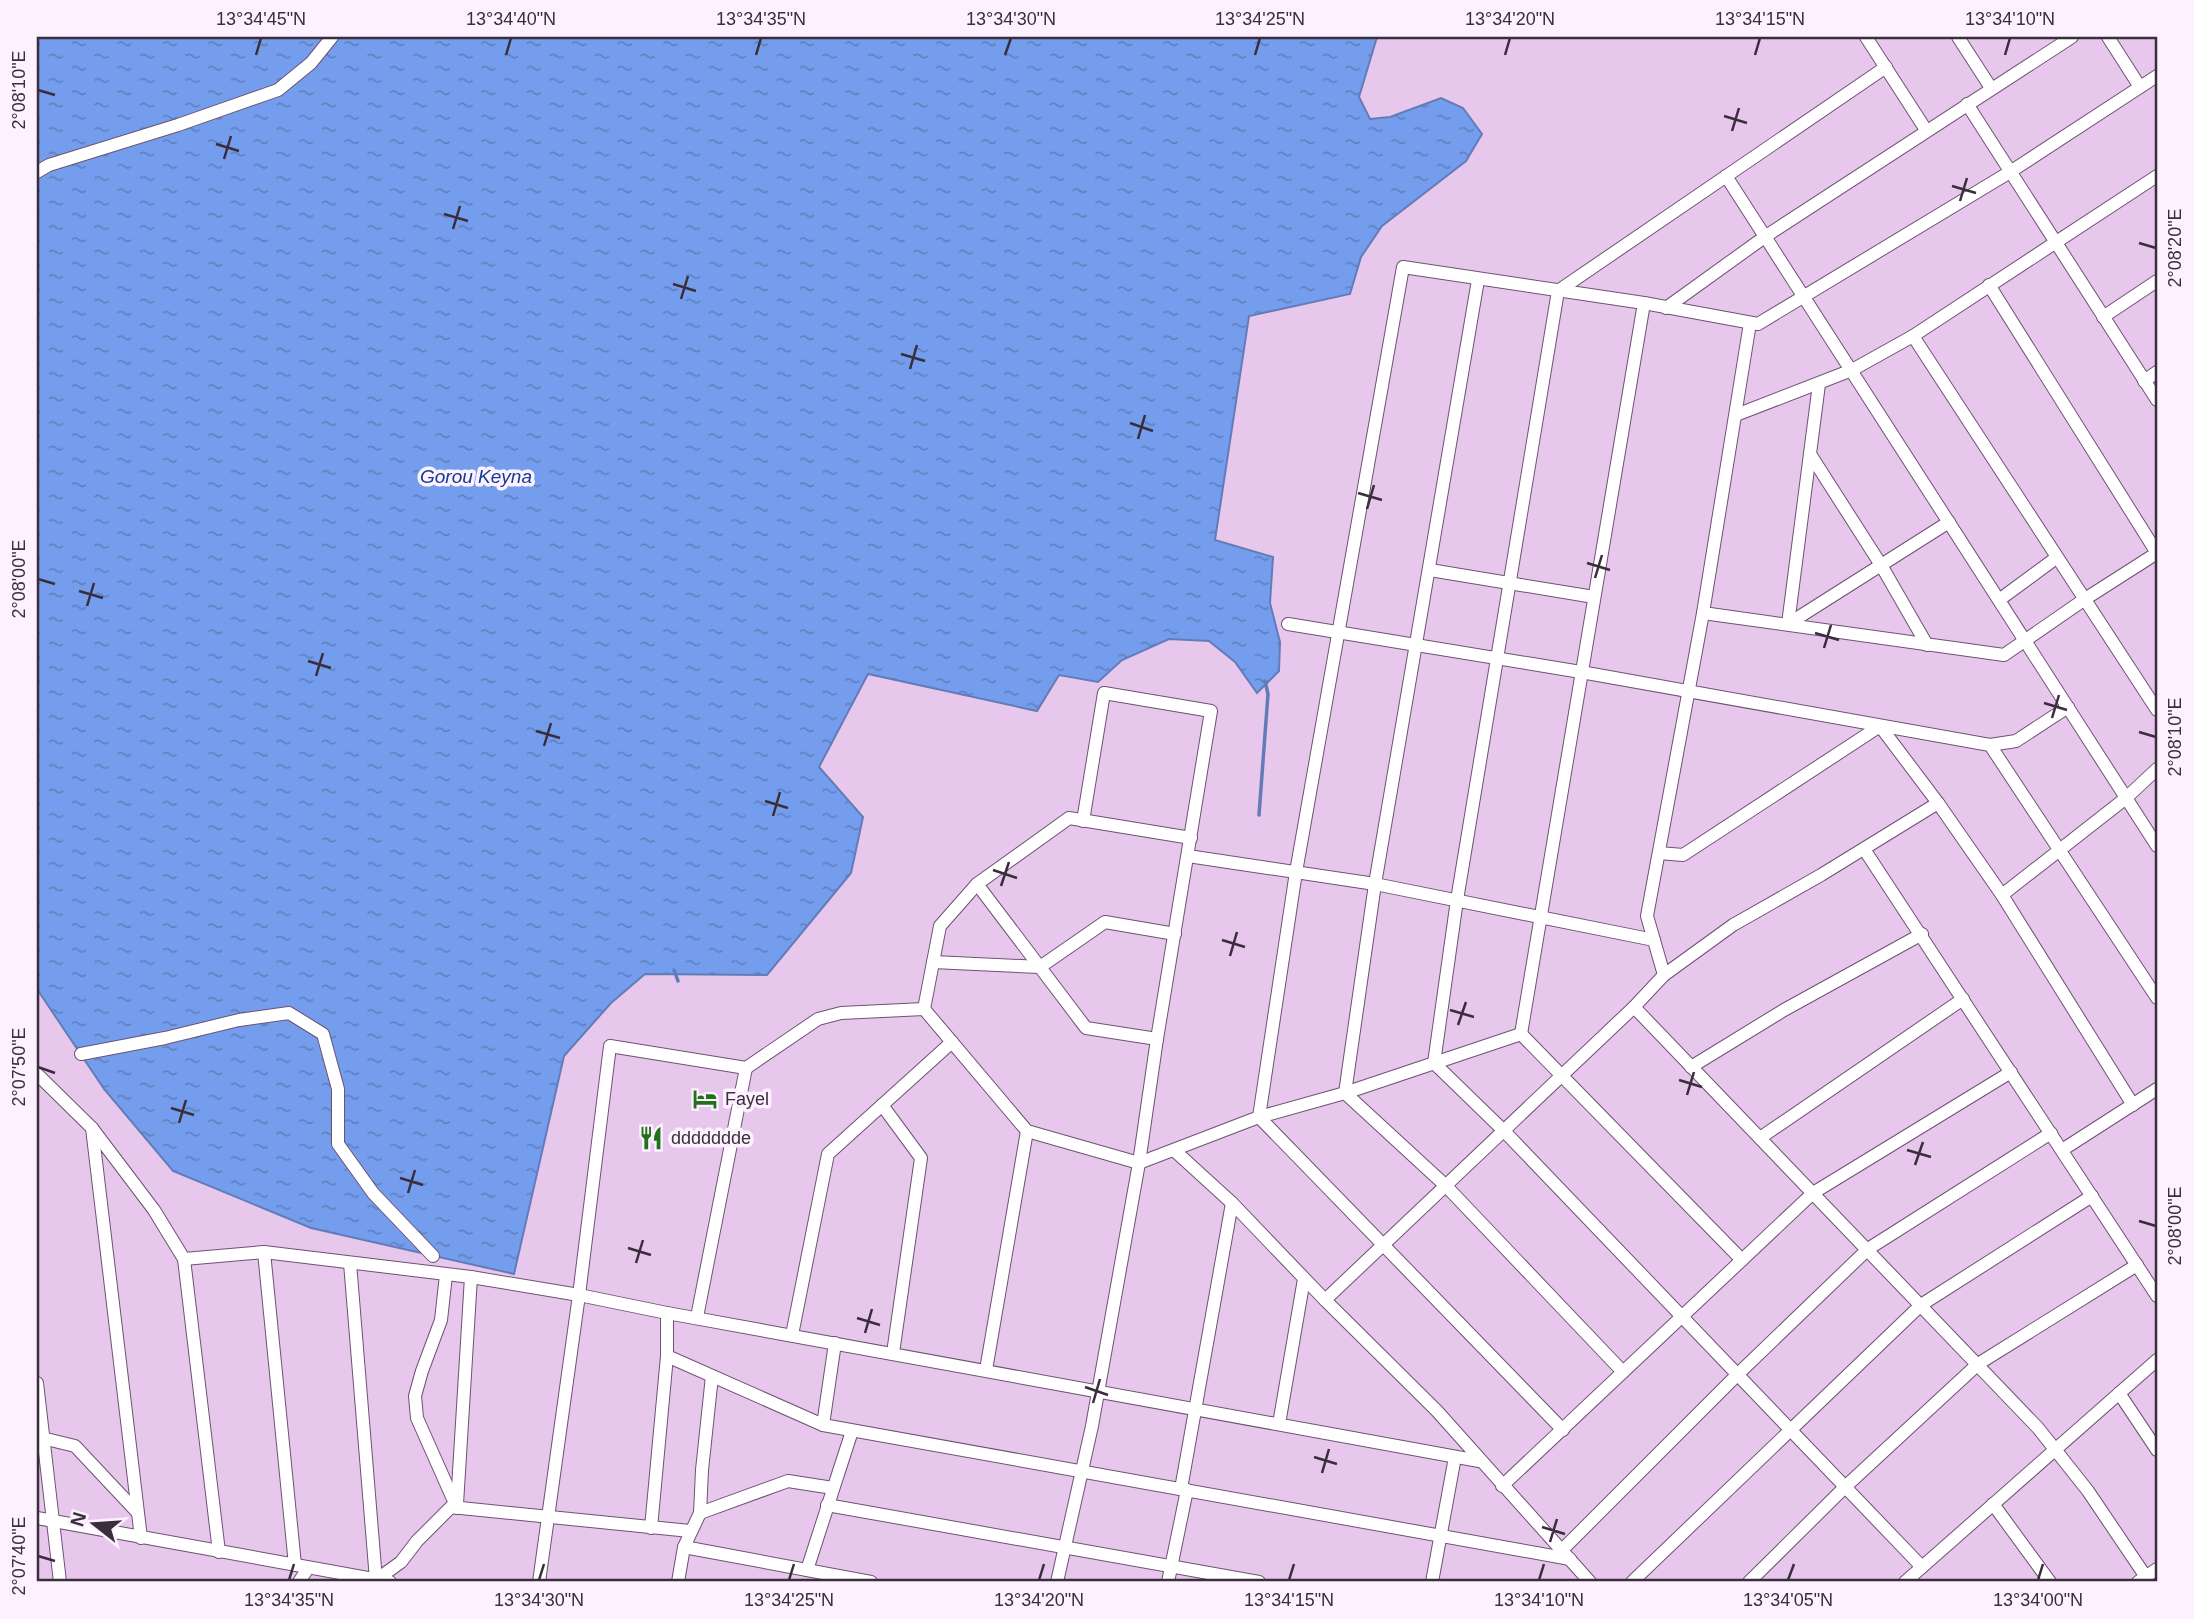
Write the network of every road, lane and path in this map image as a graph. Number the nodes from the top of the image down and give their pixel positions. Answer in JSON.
{"nodes":[{"id":1,"x":332,"y":37,"type":"edge"},
{"id":2,"x":1866,"y":37,"type":"edge"},
{"id":3,"x":1958,"y":37,"type":"edge"},
{"id":4,"x":2072,"y":37,"type":"edge"},
{"id":5,"x":2108,"y":37,"type":"edge"},
{"id":6,"x":1886,"y":67,"type":"junction"},
{"id":7,"x":2157,"y":76,"type":"edge"},
{"id":8,"x":2140,"y":87,"type":"junction"},
{"id":9,"x":1991,"y":88,"type":"junction"},
{"id":10,"x":1966,"y":104,"type":"junction"},
{"id":11,"x":1926,"y":130,"type":"junction"},
{"id":12,"x":37,"y":172,"type":"edge"},
{"id":13,"x":2010,"y":172,"type":"junction"},
{"id":14,"x":1726,"y":176,"type":"junction"},
{"id":15,"x":2157,"y":176,"type":"edge"},
{"id":16,"x":1766,"y":236,"type":"junction"},
{"id":17,"x":2055,"y":241,"type":"junction"},
{"id":18,"x":1478,"y":280,"type":"junction"},
{"id":19,"x":2157,"y":281,"type":"edge"},
{"id":20,"x":1989,"y":285,"type":"junction"},
{"id":21,"x":1558,"y":291,"type":"junction"},
{"id":22,"x":1804,"y":296,"type":"junction"},
{"id":23,"x":1644,"y":303,"type":"junction"},
{"id":24,"x":1666,"y":308,"type":"junction"},
{"id":25,"x":2103,"y":317,"type":"junction"},
{"id":26,"x":1750,"y":323,"type":"junction"},
{"id":27,"x":1913,"y":336,"type":"junction"},
{"id":28,"x":1852,"y":370,"type":"junction"},
{"id":29,"x":2157,"y":372,"type":"edge"},
{"id":30,"x":2144,"y":380,"type":"junction"},
{"id":31,"x":1819,"y":384,"type":"junction"},
{"id":32,"x":2157,"y":400,"type":"edge"},
{"id":33,"x":1736,"y":415,"type":"junction"},
{"id":34,"x":1810,"y":454,"type":"junction"},
{"id":35,"x":1949,"y":522,"type":"junction"},
{"id":36,"x":2056,"y":558,"type":"junction"},
{"id":37,"x":1881,"y":565,"type":"junction"},
{"id":38,"x":1430,"y":570,"type":"junction"},
{"id":39,"x":1510,"y":583,"type":"junction"},
{"id":40,"x":1594,"y":597,"type":"junction"},
{"id":41,"x":2085,"y":599,"type":"junction"},
{"id":42,"x":1999,"y":600,"type":"junction"},
{"id":43,"x":1703,"y":613,"type":"junction"},
{"id":44,"x":1288,"y":624,"type":"dead end"},
{"id":45,"x":1788,"y":625,"type":"junction"},
{"id":46,"x":1338,"y":632,"type":"junction"},
{"id":47,"x":2025,"y":640,"type":"junction"},
{"id":48,"x":1417,"y":645,"type":"junction"},
{"id":49,"x":1927,"y":645,"type":"junction"},
{"id":50,"x":1497,"y":659,"type":"junction"},
{"id":51,"x":1581,"y":672,"type":"junction"},
{"id":52,"x":1689,"y":693,"type":"junction"},
{"id":53,"x":2068,"y":707,"type":"junction"},
{"id":54,"x":2157,"y":710,"type":"edge"},
{"id":55,"x":1880,"y":726,"type":"junction"},
{"id":56,"x":1990,"y":745,"type":"junction"},
{"id":57,"x":2157,"y":769,"type":"edge"},
{"id":58,"x":2126,"y":798,"type":"junction"},
{"id":59,"x":1938,"y":803,"type":"junction"},
{"id":60,"x":1083,"y":821,"type":"junction"},
{"id":61,"x":1191,"y":838,"type":"junction"},
{"id":62,"x":2157,"y":846,"type":"edge"},
{"id":63,"x":1864,"y":849,"type":"junction"},
{"id":64,"x":2060,"y":850,"type":"junction"},
{"id":65,"x":1659,"y":853,"type":"junction"},
{"id":66,"x":1188,"y":856,"type":"junction"},
{"id":67,"x":1296,"y":872,"type":"junction"},
{"id":68,"x":977,"y":884,"type":"junction"},
{"id":69,"x":1375,"y":884,"type":"junction"},
{"id":70,"x":2002,"y":895,"type":"junction"},
{"id":71,"x":1457,"y":900,"type":"junction"},
{"id":72,"x":1540,"y":915,"type":"junction"},
{"id":73,"x":1175,"y":934,"type":"junction"},
{"id":74,"x":1922,"y":934,"type":"junction"},
{"id":75,"x":1654,"y":940,"type":"junction"},
{"id":76,"x":933,"y":962,"type":"junction"},
{"id":77,"x":1040,"y":967,"type":"junction"},
{"id":78,"x":1664,"y":975,"type":"junction"},
{"id":79,"x":2157,"y":998,"type":"edge"},
{"id":80,"x":1964,"y":999,"type":"junction"},
{"id":81,"x":1634,"y":1007,"type":"junction"},
{"id":82,"x":924,"y":1009,"type":"junction"},
{"id":83,"x":1521,"y":1034,"type":"junction"},
{"id":84,"x":1157,"y":1039,"type":"junction"},
{"id":85,"x":952,"y":1042,"type":"junction"},
{"id":86,"x":81,"y":1054,"type":"dead end"},
{"id":87,"x":1434,"y":1063,"type":"junction"},
{"id":88,"x":1692,"y":1067,"type":"junction"},
{"id":89,"x":746,"y":1068,"type":"junction"},
{"id":90,"x":2011,"y":1072,"type":"junction"},
{"id":91,"x":37,"y":1074,"type":"edge"},
{"id":92,"x":1562,"y":1076,"type":"junction"},
{"id":93,"x":2157,"y":1089,"type":"edge"},
{"id":94,"x":1345,"y":1093,"type":"junction"},
{"id":95,"x":882,"y":1105,"type":"junction"},
{"id":96,"x":2133,"y":1105,"type":"junction"},
{"id":97,"x":1259,"y":1117,"type":"junction"},
{"id":98,"x":92,"y":1128,"type":"junction"},
{"id":99,"x":1027,"y":1131,"type":"junction"},
{"id":100,"x":1504,"y":1131,"type":"junction"},
{"id":101,"x":2051,"y":1133,"type":"junction"},
{"id":102,"x":1760,"y":1138,"type":"junction"},
{"id":103,"x":2062,"y":1150,"type":"junction"},
{"id":104,"x":1175,"y":1151,"type":"junction"},
{"id":105,"x":1139,"y":1163,"type":"junction"},
{"id":106,"x":1446,"y":1186,"type":"junction"},
{"id":107,"x":1813,"y":1193,"type":"junction"},
{"id":108,"x":2092,"y":1196,"type":"junction"},
{"id":109,"x":1232,"y":1203,"type":"junction"},
{"id":110,"x":1382,"y":1246,"type":"junction"},
{"id":111,"x":1868,"y":1250,"type":"junction"},
{"id":112,"x":264,"y":1252,"type":"junction"},
{"id":113,"x":433,"y":1256,"type":"dead end"},
{"id":114,"x":184,"y":1259,"type":"junction"},
{"id":115,"x":1742,"y":1260,"type":"junction"},
{"id":116,"x":350,"y":1263,"type":"junction"},
{"id":117,"x":2137,"y":1265,"type":"junction"},
{"id":118,"x":446,"y":1275,"type":"junction"},
{"id":119,"x":471,"y":1278,"type":"junction"},
{"id":120,"x":1304,"y":1279,"type":"junction"},
{"id":121,"x":2156,"y":1291,"type":"edge"},
{"id":122,"x":579,"y":1295,"type":"junction"},
{"id":123,"x":1325,"y":1300,"type":"junction"},
{"id":124,"x":1921,"y":1305,"type":"junction"},
{"id":125,"x":667,"y":1313,"type":"junction"},
{"id":126,"x":1682,"y":1316,"type":"junction"},
{"id":127,"x":697,"y":1317,"type":"junction"},
{"id":128,"x":792,"y":1335,"type":"junction"},
{"id":129,"x":835,"y":1343,"type":"junction"},
{"id":130,"x":893,"y":1353,"type":"junction"},
{"id":131,"x":667,"y":1356,"type":"junction"},
{"id":132,"x":2157,"y":1360,"type":"edge"},
{"id":133,"x":1978,"y":1364,"type":"junction"},
{"id":134,"x":986,"y":1370,"type":"junction"},
{"id":135,"x":1623,"y":1372,"type":"junction"},
{"id":136,"x":1738,"y":1374,"type":"junction"},
{"id":137,"x":712,"y":1376,"type":"junction"},
{"id":138,"x":37,"y":1383,"type":"edge"},
{"id":139,"x":1098,"y":1391,"type":"junction"},
{"id":140,"x":2119,"y":1393,"type":"junction"},
{"id":141,"x":1195,"y":1409,"type":"junction"},
{"id":142,"x":1279,"y":1424,"type":"junction"},
{"id":143,"x":823,"y":1425,"type":"junction"},
{"id":144,"x":852,"y":1430,"type":"junction"},
{"id":145,"x":1563,"y":1430,"type":"junction"},
{"id":146,"x":1792,"y":1430,"type":"junction"},
{"id":147,"x":40,"y":1438,"type":"edge"},
{"id":148,"x":2056,"y":1449,"type":"junction"},
{"id":149,"x":2157,"y":1450,"type":"edge"},
{"id":150,"x":1455,"y":1457,"type":"junction"},
{"id":151,"x":1479,"y":1461,"type":"junction"},
{"id":152,"x":1082,"y":1472,"type":"junction"},
{"id":153,"x":1502,"y":1486,"type":"junction"},
{"id":154,"x":1845,"y":1486,"type":"junction"},
{"id":155,"x":833,"y":1488,"type":"junction"},
{"id":156,"x":1184,"y":1490,"type":"junction"},
{"id":157,"x":1993,"y":1504,"type":"junction"},
{"id":158,"x":827,"y":1505,"type":"junction"},
{"id":159,"x":457,"y":1508,"type":"junction"},
{"id":160,"x":138,"y":1512,"type":"junction"},
{"id":161,"x":700,"y":1513,"type":"junction"},
{"id":162,"x":548,"y":1517,"type":"junction"},
{"id":163,"x":37,"y":1518,"type":"edge"},
{"id":164,"x":53,"y":1521,"type":"junction"},
{"id":165,"x":651,"y":1528,"type":"junction"},
{"id":166,"x":690,"y":1531,"type":"junction"},
{"id":167,"x":1440,"y":1536,"type":"junction"},
{"id":168,"x":141,"y":1538,"type":"junction"},
{"id":169,"x":684,"y":1547,"type":"junction"},
{"id":170,"x":1065,"y":1547,"type":"junction"},
{"id":171,"x":219,"y":1552,"type":"junction"},
{"id":172,"x":1566,"y":1554,"type":"junction"},
{"id":173,"x":301,"y":1566,"type":"junction"},
{"id":174,"x":1171,"y":1566,"type":"junction"},
{"id":175,"x":1922,"y":1567,"type":"junction"},
{"id":176,"x":807,"y":1570,"type":"junction"},
{"id":177,"x":2147,"y":1576,"type":"edge"},
{"id":178,"x":376,"y":1580,"type":"junction"},
{"id":179,"x":60,"y":1582,"type":"edge"},
{"id":180,"x":299,"y":1582,"type":"edge"},
{"id":181,"x":390,"y":1582,"type":"edge"},
{"id":182,"x":540,"y":1582,"type":"edge"},
{"id":183,"x":678,"y":1582,"type":"edge"},
{"id":184,"x":872,"y":1582,"type":"edge"},
{"id":185,"x":1056,"y":1582,"type":"edge"},
{"id":186,"x":1168,"y":1582,"type":"edge"},
{"id":187,"x":1259,"y":1582,"type":"edge"},
{"id":188,"x":1432,"y":1582,"type":"edge"},
{"id":189,"x":1590,"y":1582,"type":"edge"},
{"id":190,"x":1632,"y":1582,"type":"edge"},
{"id":191,"x":1749,"y":1582,"type":"edge"},
{"id":192,"x":1905,"y":1582,"type":"edge"},
{"id":193,"x":2050,"y":1582,"type":"edge"}],
"edges":[{"from":1,"to":12,"type":"street"},
{"from":2,"to":6,"type":"street"},
{"from":3,"to":9,"type":"street"},
{"from":4,"to":9,"type":"street"},
{"from":5,"to":8,"type":"street"},
{"from":6,"to":11,"type":"street"},
{"from":6,"to":14,"type":"street"},
{"from":7,"to":8,"type":"street"},
{"from":8,"to":13,"type":"street"},
{"from":9,"to":10,"type":"street"},
{"from":10,"to":11,"type":"street"},
{"from":10,"to":13,"type":"street"},
{"from":11,"to":16,"type":"street"},
{"from":13,"to":17,"type":"street"},
{"from":13,"to":22,"type":"street"},
{"from":14,"to":16,"type":"street"},
{"from":14,"to":21,"type":"street"},
{"from":15,"to":17,"type":"street"},
{"from":16,"to":22,"type":"street"},
{"from":16,"to":24,"type":"street"},
{"from":17,"to":20,"type":"street"},
{"from":17,"to":25,"type":"street"},
{"from":18,"to":21,"type":"street"},
{"from":18,"to":38,"type":"street"},
{"from":18,"to":46,"type":"street"},
{"from":19,"to":25,"type":"street"},
{"from":20,"to":27,"type":"street"},
{"from":20,"to":41,"type":"street"},
{"from":21,"to":23,"type":"street"},
{"from":21,"to":39,"type":"street"},
{"from":22,"to":26,"type":"street"},
{"from":22,"to":28,"type":"street"},
{"from":23,"to":24,"type":"street"},
{"from":23,"to":40,"type":"street"},
{"from":24,"to":26,"type":"street"},
{"from":25,"to":30,"type":"street"},
{"from":26,"to":33,"type":"street"},
{"from":27,"to":28,"type":"street"},
{"from":27,"to":36,"type":"street"},
{"from":28,"to":31,"type":"street"},
{"from":28,"to":35,"type":"street"},
{"from":29,"to":30,"type":"street"},
{"from":30,"to":32,"type":"street"},
{"from":31,"to":33,"type":"street"},
{"from":31,"to":34,"type":"street"},
{"from":33,"to":43,"type":"street"},
{"from":34,"to":37,"type":"street"},
{"from":34,"to":45,"type":"street"},
{"from":35,"to":37,"type":"street"},
{"from":35,"to":42,"type":"street"},
{"from":36,"to":41,"type":"street"},
{"from":36,"to":42,"type":"street"},
{"from":37,"to":45,"type":"street"},
{"from":37,"to":49,"type":"street"},
{"from":38,"to":39,"type":"street"},
{"from":38,"to":48,"type":"street"},
{"from":39,"to":40,"type":"street"},
{"from":39,"to":50,"type":"street"},
{"from":40,"to":51,"type":"street"},
{"from":41,"to":47,"type":"street"},
{"from":41,"to":54,"type":"street"},
{"from":42,"to":47,"type":"street"},
{"from":43,"to":45,"type":"street"},
{"from":43,"to":52,"type":"street"},
{"from":44,"to":46,"type":"street"},
{"from":45,"to":49,"type":"street"},
{"from":46,"to":48,"type":"street"},
{"from":46,"to":67,"type":"street"},
{"from":47,"to":49,"type":"street"},
{"from":47,"to":53,"type":"street"},
{"from":48,"to":50,"type":"street"},
{"from":48,"to":69,"type":"street"},
{"from":50,"to":51,"type":"street"},
{"from":50,"to":71,"type":"street"},
{"from":51,"to":52,"type":"street"},
{"from":51,"to":72,"type":"street"},
{"from":52,"to":55,"type":"street"},
{"from":52,"to":65,"type":"street"},
{"from":53,"to":56,"type":"street"},
{"from":53,"to":58,"type":"street"},
{"from":55,"to":56,"type":"street"},
{"from":55,"to":59,"type":"street"},
{"from":55,"to":65,"type":"street"},
{"from":56,"to":64,"type":"street"},
{"from":57,"to":58,"type":"street"},
{"from":58,"to":62,"type":"street"},
{"from":58,"to":64,"type":"street"},
{"from":59,"to":63,"type":"street"},
{"from":59,"to":70,"type":"street"},
{"from":60,"to":61,"type":"street"},
{"from":60,"to":61,"type":"street"},
{"from":60,"to":68,"type":"street"},
{"from":61,"to":66,"type":"street"},
{"from":63,"to":74,"type":"street"},
{"from":63,"to":78,"type":"street"},
{"from":64,"to":70,"type":"street"},
{"from":64,"to":79,"type":"street"},
{"from":65,"to":75,"type":"street"},
{"from":66,"to":67,"type":"street"},
{"from":66,"to":73,"type":"street"},
{"from":67,"to":69,"type":"street"},
{"from":67,"to":97,"type":"street"},
{"from":68,"to":76,"type":"street"},
{"from":68,"to":77,"type":"street"},
{"from":69,"to":71,"type":"street"},
{"from":69,"to":94,"type":"street"},
{"from":70,"to":96,"type":"street"},
{"from":71,"to":72,"type":"street"},
{"from":71,"to":87,"type":"street"},
{"from":72,"to":75,"type":"street"},
{"from":72,"to":83,"type":"street"},
{"from":73,"to":77,"type":"street"},
{"from":73,"to":84,"type":"street"},
{"from":74,"to":80,"type":"street"},
{"from":74,"to":88,"type":"street"},
{"from":75,"to":78,"type":"street"},
{"from":76,"to":77,"type":"street"},
{"from":76,"to":82,"type":"street"},
{"from":77,"to":84,"type":"street"},
{"from":78,"to":81,"type":"street"},
{"from":80,"to":90,"type":"street"},
{"from":80,"to":102,"type":"street"},
{"from":81,"to":88,"type":"street"},
{"from":81,"to":92,"type":"street"},
{"from":82,"to":85,"type":"street"},
{"from":82,"to":89,"type":"street"},
{"from":83,"to":87,"type":"street"},
{"from":83,"to":92,"type":"street"},
{"from":84,"to":105,"type":"street"},
{"from":85,"to":95,"type":"street"},
{"from":85,"to":99,"type":"street"},
{"from":86,"to":113,"type":"street"},
{"from":87,"to":94,"type":"street"},
{"from":87,"to":100,"type":"street"},
{"from":88,"to":102,"type":"street"},
{"from":89,"to":122,"type":"street"},
{"from":89,"to":127,"type":"street"},
{"from":90,"to":101,"type":"street"},
{"from":90,"to":107,"type":"street"},
{"from":91,"to":98,"type":"street"},
{"from":92,"to":100,"type":"street"},
{"from":92,"to":115,"type":"street"},
{"from":93,"to":96,"type":"street"},
{"from":94,"to":97,"type":"street"},
{"from":94,"to":106,"type":"street"},
{"from":95,"to":128,"type":"street"},
{"from":95,"to":130,"type":"street"},
{"from":96,"to":103,"type":"street"},
{"from":97,"to":104,"type":"street"},
{"from":97,"to":110,"type":"street"},
{"from":98,"to":114,"type":"street"},
{"from":98,"to":160,"type":"street"},
{"from":99,"to":105,"type":"street"},
{"from":99,"to":134,"type":"street"},
{"from":100,"to":106,"type":"street"},
{"from":100,"to":126,"type":"street"},
{"from":101,"to":103,"type":"street"},
{"from":101,"to":111,"type":"street"},
{"from":102,"to":107,"type":"street"},
{"from":103,"to":108,"type":"street"},
{"from":104,"to":105,"type":"street"},
{"from":104,"to":109,"type":"street"},
{"from":105,"to":139,"type":"street"},
{"from":106,"to":110,"type":"street"},
{"from":106,"to":135,"type":"street"},
{"from":107,"to":111,"type":"street"},
{"from":107,"to":115,"type":"street"},
{"from":108,"to":117,"type":"street"},
{"from":108,"to":124,"type":"street"},
{"from":109,"to":120,"type":"street"},
{"from":109,"to":141,"type":"street"},
{"from":110,"to":123,"type":"street"},
{"from":110,"to":145,"type":"street"},
{"from":111,"to":124,"type":"street"},
{"from":111,"to":136,"type":"street"},
{"from":112,"to":114,"type":"street"},
{"from":112,"to":116,"type":"street"},
{"from":112,"to":173,"type":"street"},
{"from":114,"to":171,"type":"street"},
{"from":115,"to":126,"type":"street"},
{"from":116,"to":118,"type":"street"},
{"from":116,"to":178,"type":"street"},
{"from":117,"to":121,"type":"street"},
{"from":117,"to":133,"type":"street"},
{"from":118,"to":119,"type":"street"},
{"from":118,"to":159,"type":"street"},
{"from":119,"to":122,"type":"street"},
{"from":119,"to":159,"type":"street"},
{"from":120,"to":123,"type":"street"},
{"from":120,"to":142,"type":"street"},
{"from":122,"to":125,"type":"street"},
{"from":122,"to":162,"type":"street"},
{"from":123,"to":151,"type":"street"},
{"from":124,"to":133,"type":"street"},
{"from":124,"to":146,"type":"street"},
{"from":125,"to":127,"type":"street"},
{"from":125,"to":131,"type":"street"},
{"from":126,"to":135,"type":"street"},
{"from":126,"to":136,"type":"street"},
{"from":127,"to":128,"type":"street"},
{"from":128,"to":129,"type":"street"},
{"from":129,"to":130,"type":"street"},
{"from":129,"to":143,"type":"street"},
{"from":130,"to":134,"type":"street"},
{"from":131,"to":137,"type":"street"},
{"from":131,"to":165,"type":"street"},
{"from":132,"to":140,"type":"street"},
{"from":133,"to":148,"type":"street"},
{"from":133,"to":154,"type":"street"},
{"from":134,"to":139,"type":"street"},
{"from":135,"to":145,"type":"street"},
{"from":136,"to":146,"type":"street"},
{"from":136,"to":172,"type":"street"},
{"from":137,"to":143,"type":"street"},
{"from":137,"to":161,"type":"street"},
{"from":138,"to":147,"type":"street"},
{"from":139,"to":141,"type":"street"},
{"from":139,"to":152,"type":"street"},
{"from":140,"to":148,"type":"street"},
{"from":140,"to":149,"type":"street"},
{"from":141,"to":142,"type":"street"},
{"from":141,"to":156,"type":"street"},
{"from":142,"to":150,"type":"street"},
{"from":143,"to":144,"type":"street"},
{"from":144,"to":152,"type":"street"},
{"from":144,"to":155,"type":"street"},
{"from":145,"to":153,"type":"street"},
{"from":146,"to":154,"type":"street"},
{"from":146,"to":190,"type":"street"},
{"from":147,"to":160,"type":"street"},
{"from":147,"to":164,"type":"street"},
{"from":148,"to":157,"type":"street"},
{"from":148,"to":177,"type":"street"},
{"from":150,"to":151,"type":"street"},
{"from":150,"to":167,"type":"street"},
{"from":151,"to":153,"type":"street"},
{"from":152,"to":156,"type":"street"},
{"from":152,"to":170,"type":"street"},
{"from":153,"to":172,"type":"street"},
{"from":154,"to":175,"type":"street"},
{"from":154,"to":191,"type":"street"},
{"from":155,"to":158,"type":"street"},
{"from":155,"to":161,"type":"street"},
{"from":156,"to":167,"type":"street"},
{"from":156,"to":174,"type":"street"},
{"from":157,"to":175,"type":"street"},
{"from":157,"to":193,"type":"street"},
{"from":158,"to":170,"type":"street"},
{"from":158,"to":176,"type":"street"},
{"from":159,"to":162,"type":"street"},
{"from":159,"to":178,"type":"street"},
{"from":160,"to":168,"type":"street"},
{"from":161,"to":166,"type":"street"},
{"from":162,"to":165,"type":"street"},
{"from":162,"to":182,"type":"street"},
{"from":163,"to":164,"type":"street"},
{"from":164,"to":168,"type":"street"},
{"from":164,"to":179,"type":"street"},
{"from":165,"to":166,"type":"street"},
{"from":166,"to":169,"type":"street"},
{"from":167,"to":172,"type":"street"},
{"from":167,"to":188,"type":"street"},
{"from":168,"to":171,"type":"street"},
{"from":169,"to":176,"type":"street"},
{"from":169,"to":183,"type":"street"},
{"from":170,"to":174,"type":"street"},
{"from":170,"to":185,"type":"street"},
{"from":171,"to":173,"type":"street"},
{"from":172,"to":189,"type":"street"},
{"from":173,"to":178,"type":"street"},
{"from":173,"to":180,"type":"street"},
{"from":174,"to":186,"type":"street"},
{"from":174,"to":187,"type":"street"},
{"from":175,"to":192,"type":"street"},
{"from":176,"to":184,"type":"street"},
{"from":178,"to":181,"type":"street"}]}
